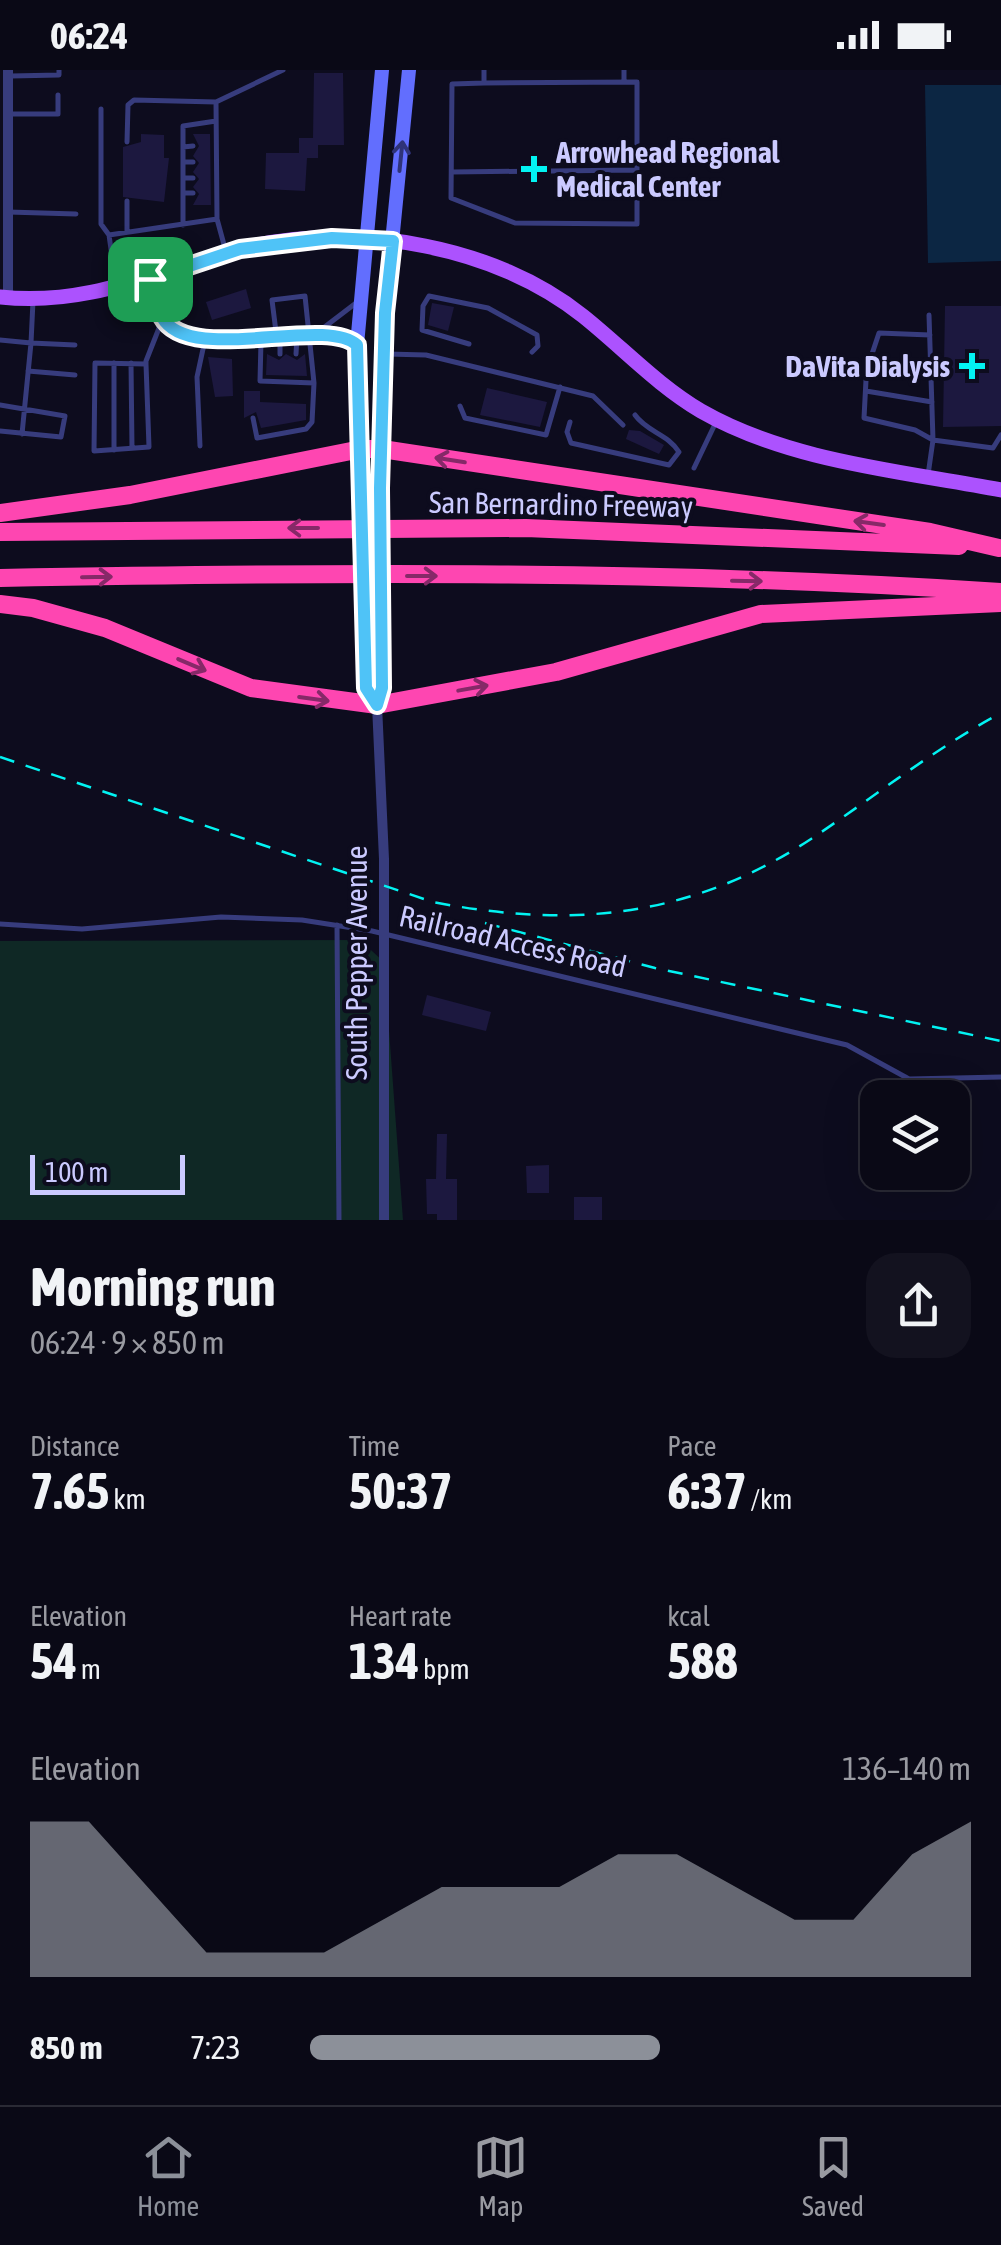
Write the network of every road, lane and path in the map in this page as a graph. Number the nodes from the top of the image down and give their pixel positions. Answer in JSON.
{"nodes":[{"id":1,"x":60,"y":70,"type":"edge"},
{"id":2,"x":283,"y":70,"type":"edge"},
{"id":3,"x":382,"y":70,"type":"edge"},
{"id":4,"x":408,"y":70,"type":"edge"},
{"id":5,"x":484,"y":70,"type":"edge"},
{"id":6,"x":624,"y":70,"type":"edge"},
{"id":7,"x":8,"y":73,"type":"edge"},
{"id":8,"x":624,"y":82,"type":"junction"},
{"id":9,"x":484,"y":83,"type":"junction"},
{"id":10,"x":58,"y":95,"type":"dead end"},
{"id":11,"x":216,"y":102,"type":"junction"},
{"id":12,"x":101,"y":110,"type":"dead end"},
{"id":13,"x":8,"y":114,"type":"junction"},
{"id":14,"x":216,"y":121,"type":"junction"},
{"id":15,"x":127,"y":142,"type":"dead end"},
{"id":16,"x":183,"y":146,"type":"junction"},
{"id":17,"x":193,"y":146,"type":"dead end"},
{"id":18,"x":183,"y":162,"type":"junction"},
{"id":19,"x":193,"y":162,"type":"dead end"},
{"id":20,"x":637,"y":170,"type":"junction"},
{"id":21,"x":452,"y":172,"type":"junction"},
{"id":22,"x":183,"y":178,"type":"junction"},
{"id":23,"x":193,"y":178,"type":"dead end"},
{"id":24,"x":183,"y":193,"type":"junction"},
{"id":25,"x":193,"y":193,"type":"dead end"},
{"id":26,"x":126,"y":202,"type":"dead end"},
{"id":27,"x":8,"y":212,"type":"junction"},
{"id":28,"x":76,"y":214,"type":"dead end"},
{"id":29,"x":217,"y":220,"type":"junction"},
{"id":30,"x":183,"y":224,"type":"junction"},
{"id":31,"x":127,"y":232,"type":"junction"},
{"id":32,"x":108,"y":235,"type":"junction"},
{"id":33,"x":366,"y":238,"type":"junction"},
{"id":34,"x":393,"y":241,"type":"junction"},
{"id":35,"x":4,"y":250,"type":"edge"},
{"id":36,"x":226,"y":254,"type":"junction"},
{"id":37,"x":150,"y":279,"type":"junction"},
{"id":38,"x":116,"y":288,"type":"junction"},
{"id":39,"x":4,"y":298,"type":"edge"},
{"id":40,"x":34,"y":298,"type":"junction"},
{"id":41,"x":358,"y":301,"type":"junction"},
{"id":42,"x":930,"y":315,"type":"dead end"},
{"id":43,"x":163,"y":318,"type":"junction"},
{"id":44,"x":314,"y":333,"type":"junction"},
{"id":45,"x":206,"y":335,"type":"junction"},
{"id":46,"x":930,"y":335,"type":"junction"},
{"id":47,"x":296,"y":337,"type":"junction"},
{"id":48,"x":0,"y":340,"type":"edge"},
{"id":49,"x":278,"y":340,"type":"junction"},
{"id":50,"x":261,"y":341,"type":"junction"},
{"id":51,"x":30,"y":342,"type":"junction"},
{"id":52,"x":469,"y":344,"type":"dead end"},
{"id":53,"x":75,"y":345,"type":"dead end"},
{"id":54,"x":357,"y":345,"type":"junction"},
{"id":55,"x":532,"y":352,"type":"dead end"},
{"id":56,"x":280,"y":354,"type":"dead end"},
{"id":57,"x":296,"y":354,"type":"dead end"},
{"id":58,"x":384,"y":354,"type":"junction"},
{"id":59,"x":871,"y":357,"type":"junction"},
{"id":60,"x":114,"y":363,"type":"junction"},
{"id":61,"x":131,"y":364,"type":"junction"},
{"id":62,"x":146,"y":364,"type":"junction"},
{"id":63,"x":930,"y":370,"type":"junction"},
{"id":64,"x":28,"y":371,"type":"junction"},
{"id":65,"x":75,"y":375,"type":"dead end"},
{"id":66,"x":260,"y":381,"type":"junction"},
{"id":67,"x":314,"y":383,"type":"junction"},
{"id":68,"x":560,"y":387,"type":"junction"},
{"id":69,"x":253,"y":390,"type":"dead end"},
{"id":70,"x":866,"y":391,"type":"junction"},
{"id":71,"x":932,"y":402,"type":"junction"},
{"id":72,"x":0,"y":405,"type":"edge"},
{"id":73,"x":460,"y":406,"type":"dead end"},
{"id":74,"x":25,"y":408,"type":"junction"},
{"id":75,"x":635,"y":415,"type":"dead end"},
{"id":76,"x":253,"y":418,"type":"dead end"},
{"id":77,"x":718,"y":419,"type":"junction"},
{"id":78,"x":570,"y":422,"type":"dead end"},
{"id":79,"x":623,"y":425,"type":"dead end"},
{"id":80,"x":0,"y":432,"type":"edge"},
{"id":81,"x":22,"y":434,"type":"junction"},
{"id":82,"x":1001,"y":434,"type":"edge"},
{"id":83,"x":933,"y":440,"type":"junction"},
{"id":84,"x":200,"y":446,"type":"dead end"},
{"id":85,"x":132,"y":448,"type":"junction"},
{"id":86,"x":361,"y":449,"type":"junction"},
{"id":87,"x":382,"y":449,"type":"junction"},
{"id":88,"x":114,"y":450,"type":"junction"},
{"id":89,"x":694,"y":468,"type":"dead end"},
{"id":90,"x":928,"y":476,"type":"junction"},
{"id":91,"x":1001,"y":490,"type":"edge"},
{"id":92,"x":0,"y":513,"type":"edge"},
{"id":93,"x":0,"y":532,"type":"edge"},
{"id":94,"x":1000,"y":548,"type":"edge"},
{"id":95,"x":0,"y":578,"type":"edge"},
{"id":96,"x":1001,"y":592,"type":"edge"},
{"id":97,"x":1001,"y":603,"type":"edge"},
{"id":98,"x":0,"y":604,"type":"edge"},
{"id":99,"x":377,"y":705,"type":"junction"},
{"id":100,"x":0,"y":924,"type":"edge"},
{"id":101,"x":338,"y":925,"type":"junction"},
{"id":102,"x":1001,"y":1076,"type":"edge"},
{"id":103,"x":339,"y":1220,"type":"edge"},
{"id":104,"x":384,"y":1220,"type":"edge"}],
"edges":[{"from":1,"to":7,"type":"lane"},
{"from":2,"to":11,"type":"lane"},
{"from":3,"to":33,"type":"main road","name":"South Pepper Avenue"},
{"from":34,"to":4,"type":"main road","name":"South Pepper Avenue","one_way":true},
{"from":5,"to":9,"type":"lane"},
{"from":6,"to":8,"type":"lane"},
{"from":7,"to":13,"type":"street"},
{"from":8,"to":9,"type":"lane"},
{"from":8,"to":20,"type":"lane"},
{"from":9,"to":21,"type":"lane"},
{"from":10,"to":13,"type":"lane"},
{"from":11,"to":14,"type":"lane"},
{"from":11,"to":15,"type":"lane"},
{"from":12,"to":32,"type":"lane"},
{"from":13,"to":27,"type":"street"},
{"from":14,"to":16,"type":"lane"},
{"from":14,"to":29,"type":"lane"},
{"from":16,"to":17,"type":"lane"},
{"from":16,"to":18,"type":"lane"},
{"from":18,"to":19,"type":"lane"},
{"from":18,"to":22,"type":"lane"},
{"from":20,"to":21,"type":"lane"},
{"from":20,"to":21,"type":"lane"},
{"from":22,"to":23,"type":"lane"},
{"from":22,"to":24,"type":"lane"},
{"from":24,"to":25,"type":"lane"},
{"from":24,"to":30,"type":"lane"},
{"from":26,"to":31,"type":"lane"},
{"from":27,"to":28,"type":"lane"},
{"from":27,"to":35,"type":"street"},
{"from":29,"to":30,"type":"lane"},
{"from":29,"to":36,"type":"lane"},
{"from":30,"to":31,"type":"lane"},
{"from":31,"to":32,"type":"lane"},
{"from":32,"to":38,"type":"lane"},
{"from":33,"to":34,"type":"main road"},
{"from":33,"to":36,"type":"main road"},
{"from":33,"to":41,"type":"main road","name":"South Pepper Avenue"},
{"from":34,"to":58,"type":"main road","name":"South Pepper Avenue"},
{"from":34,"to":77,"type":"main road"},
{"from":35,"to":39,"type":"street"},
{"from":36,"to":37,"type":"main road"},
{"from":37,"to":38,"type":"main road"},
{"from":37,"to":43,"type":"lane"},
{"from":38,"to":40,"type":"main road"},
{"from":39,"to":40,"type":"main road"},
{"from":40,"to":51,"type":"lane"},
{"from":41,"to":44,"type":"lane"},
{"from":41,"to":54,"type":"main road","name":"South Pepper Avenue"},
{"from":42,"to":46,"type":"lane"},
{"from":43,"to":45,"type":"lane"},
{"from":43,"to":62,"type":"lane"},
{"from":44,"to":47,"type":"lane"},
{"from":44,"to":49,"type":"lane"},
{"from":44,"to":54,"type":"lane"},
{"from":44,"to":67,"type":"lane"},
{"from":45,"to":50,"type":"lane"},
{"from":45,"to":84,"type":"lane"},
{"from":46,"to":59,"type":"lane"},
{"from":46,"to":63,"type":"lane"},
{"from":47,"to":49,"type":"lane"},
{"from":47,"to":57,"type":"lane"},
{"from":48,"to":51,"type":"lane"},
{"from":49,"to":50,"type":"lane"},
{"from":49,"to":56,"type":"lane"},
{"from":50,"to":66,"type":"lane"},
{"from":51,"to":53,"type":"lane"},
{"from":51,"to":64,"type":"lane"},
{"from":52,"to":55,"type":"lane"},
{"from":54,"to":86,"type":"main road","name":"South Pepper Avenue"},
{"from":58,"to":68,"type":"lane"},
{"from":58,"to":87,"type":"main road","name":"South Pepper Avenue"},
{"from":59,"to":63,"type":"lane"},
{"from":59,"to":70,"type":"lane"},
{"from":60,"to":61,"type":"lane"},
{"from":60,"to":88,"type":"lane"},
{"from":60,"to":88,"type":"lane"},
{"from":61,"to":62,"type":"lane"},
{"from":61,"to":85,"type":"lane"},
{"from":62,"to":85,"type":"lane"},
{"from":63,"to":71,"type":"lane"},
{"from":64,"to":65,"type":"lane"},
{"from":64,"to":74,"type":"lane"},
{"from":66,"to":67,"type":"lane"},
{"from":66,"to":69,"type":"lane"},
{"from":67,"to":76,"type":"lane"},
{"from":68,"to":73,"type":"lane"},
{"from":68,"to":79,"type":"lane"},
{"from":70,"to":71,"type":"lane"},
{"from":70,"to":83,"type":"lane"},
{"from":71,"to":83,"type":"lane"},
{"from":72,"to":74,"type":"lane"},
{"from":74,"to":81,"type":"lane"},
{"from":74,"to":81,"type":"lane"},
{"from":75,"to":78,"type":"lane"},
{"from":77,"to":89,"type":"lane"},
{"from":77,"to":90,"type":"main road"},
{"from":80,"to":81,"type":"lane"},
{"from":82,"to":83,"type":"lane"},
{"from":83,"to":90,"type":"lane"},
{"from":85,"to":88,"type":"lane"},
{"from":86,"to":87,"type":"highway"},
{"from":86,"to":92,"type":"highway"},
{"from":86,"to":99,"type":"main road","name":"South Pepper Avenue"},
{"from":94,"to":87,"type":"highway","one_way":true},
{"from":87,"to":99,"type":"main road","name":"South Pepper Avenue"},
{"from":90,"to":91,"type":"main road"},
{"from":94,"to":93,"type":"highway","name":"San Bernardino Freeway","one_way":true},
{"from":95,"to":96,"type":"highway","one_way":true},
{"from":99,"to":97,"type":"highway","one_way":true},
{"from":98,"to":99,"type":"highway","one_way":true},
{"from":99,"to":104,"type":"street","name":"South Pepper Avenue"},
{"from":100,"to":101,"type":"lane","name":"Railroad Access Road"},
{"from":101,"to":102,"type":"lane","name":"Railroad Access Road"},
{"from":101,"to":103,"type":"lane"}]}
